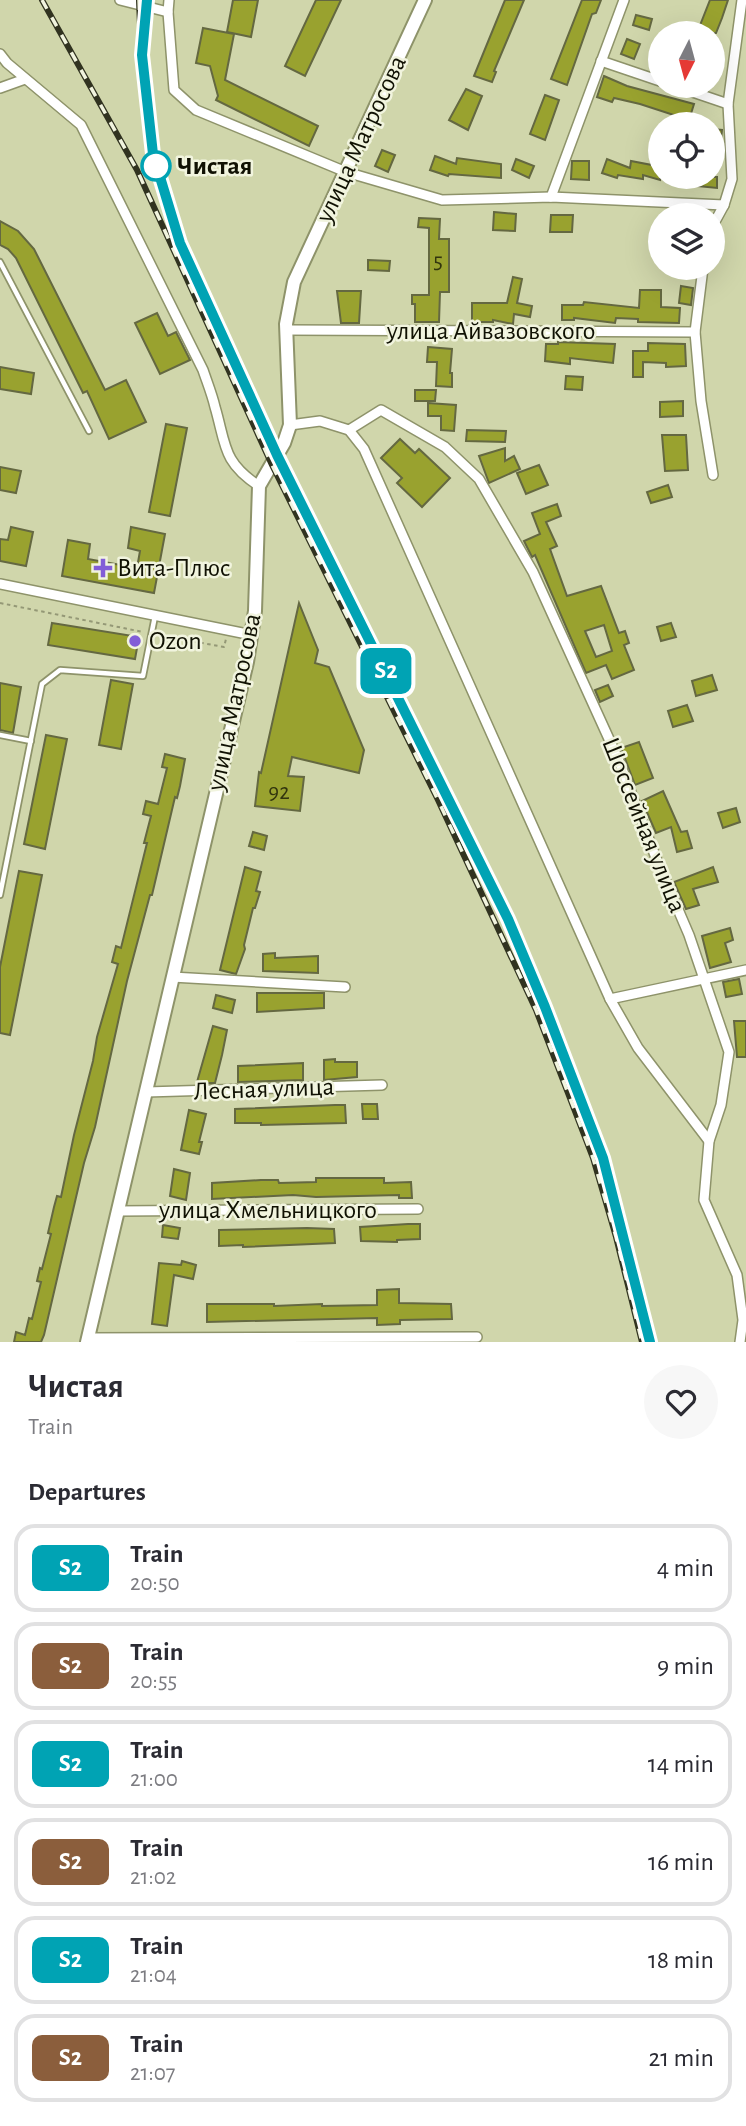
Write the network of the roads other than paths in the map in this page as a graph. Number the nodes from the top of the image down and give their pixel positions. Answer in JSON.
{"nodes":[{"id":1,"x":120,"y":0,"type":"edge"},
{"id":2,"x":169,"y":0,"type":"edge"},
{"id":3,"x":425,"y":0,"type":"edge"},
{"id":4,"x":624,"y":0,"type":"edge"},
{"id":5,"x":742,"y":0,"type":"edge"},
{"id":6,"x":168,"y":12,"type":"junction"},
{"id":7,"x":0,"y":54,"type":"edge"},
{"id":8,"x":601,"y":61,"type":"junction"},
{"id":9,"x":648,"y":77,"type":"edge"},
{"id":10,"x":25,"y":79,"type":"junction"},
{"id":11,"x":0,"y":88,"type":"edge"},
{"id":12,"x":710,"y":98,"type":"edge"},
{"id":13,"x":728,"y":104,"type":"junction"},
{"id":14,"x":346,"y":172,"type":"junction"},
{"id":15,"x":551,"y":197,"type":"junction"},
{"id":16,"x":681,"y":203,"type":"edge"},
{"id":17,"x":725,"y":203,"type":"edge"},
{"id":18,"x":0,"y":262,"type":"edge"},
{"id":19,"x":702,"y":280,"type":"edge"},
{"id":20,"x":287,"y":330,"type":"junction"},
{"id":21,"x":695,"y":332,"type":"junction"},
{"id":22,"x":290,"y":425,"type":"junction"},
{"id":23,"x":89,"y":430,"type":"dead end"},
{"id":24,"x":349,"y":430,"type":"junction"},
{"id":25,"x":713,"y":474,"type":"dead end"},
{"id":26,"x":259,"y":486,"type":"junction"},
{"id":27,"x":0,"y":584,"type":"edge"},
{"id":28,"x":155,"y":616,"type":"junction"},
{"id":29,"x":252,"y":635,"type":"junction"},
{"id":30,"x":0,"y":735,"type":"edge"},
{"id":31,"x":32,"y":741,"type":"junction"},
{"id":32,"x":0,"y":895,"type":"edge"},
{"id":33,"x":746,"y":970,"type":"edge"},
{"id":34,"x":172,"y":977,"type":"junction"},
{"id":35,"x":704,"y":978,"type":"junction"},
{"id":36,"x":345,"y":987,"type":"dead end"},
{"id":37,"x":610,"y":999,"type":"junction"},
{"id":38,"x":382,"y":1085,"type":"dead end"},
{"id":39,"x":146,"y":1092,"type":"junction"},
{"id":40,"x":709,"y":1141,"type":"junction"},
{"id":41,"x":418,"y":1209,"type":"dead end"},
{"id":42,"x":117,"y":1211,"type":"junction"},
{"id":43,"x":743,"y":1296,"type":"edge"},
{"id":44,"x":477,"y":1337,"type":"dead end"},
{"id":45,"x":88,"y":1340,"type":"edge"},
{"id":46,"x":740,"y":1342,"type":"edge"}],
"edges":[{"from":1,"to":6,"type":"street"},
{"from":2,"to":6,"type":"street"},
{"from":3,"to":14,"type":"main road","name":"улица Матросова"},
{"from":4,"to":8,"type":"street"},
{"from":5,"to":13,"type":"street"},
{"from":6,"to":14,"type":"street"},
{"from":7,"to":10,"type":"street"},
{"from":8,"to":9,"type":"street"},
{"from":8,"to":15,"type":"street"},
{"from":10,"to":11,"type":"street"},
{"from":10,"to":26,"type":"street"},
{"from":12,"to":13,"type":"street"},
{"from":13,"to":17,"type":"street"},
{"from":14,"to":15,"type":"street"},
{"from":14,"to":20,"type":"main road","name":"улица Матросова"},
{"from":15,"to":16,"type":"street"},
{"from":18,"to":23,"type":"lane"},
{"from":19,"to":21,"type":"street"},
{"from":20,"to":21,"type":"street","name":"улица Айвазовского"},
{"from":20,"to":22,"type":"main road","name":"улица Матросова"},
{"from":21,"to":25,"type":"street"},
{"from":22,"to":24,"type":"street"},
{"from":22,"to":26,"type":"main road","name":"улица Матросова"},
{"from":24,"to":35,"type":"street","name":"Шоссейная улица"},
{"from":24,"to":37,"type":"street"},
{"from":26,"to":29,"type":"main road","name":"улица Матросова"},
{"from":27,"to":28,"type":"street"},
{"from":28,"to":29,"type":"street"},
{"from":28,"to":31,"type":"lane"},
{"from":29,"to":34,"type":"main road","name":"улица Матросова"},
{"from":30,"to":31,"type":"lane"},
{"from":31,"to":32,"type":"lane"},
{"from":33,"to":35,"type":"street"},
{"from":34,"to":36,"type":"street"},
{"from":34,"to":39,"type":"main road","name":"улица Матросова"},
{"from":35,"to":37,"type":"street"},
{"from":35,"to":40,"type":"street","name":"Шоссейная улица"},
{"from":37,"to":40,"type":"street"},
{"from":38,"to":39,"type":"street","name":"Лесная улица"},
{"from":39,"to":42,"type":"main road","name":"улица Матросова"},
{"from":40,"to":43,"type":"street","name":"Шоссейная улица"},
{"from":41,"to":42,"type":"street","name":"улица Хмельницкого"},
{"from":42,"to":45,"type":"main road","name":"улица Матросова"},
{"from":43,"to":46,"type":"street","name":"Шоссейная улица"},
{"from":44,"to":45,"type":"street"}]}
